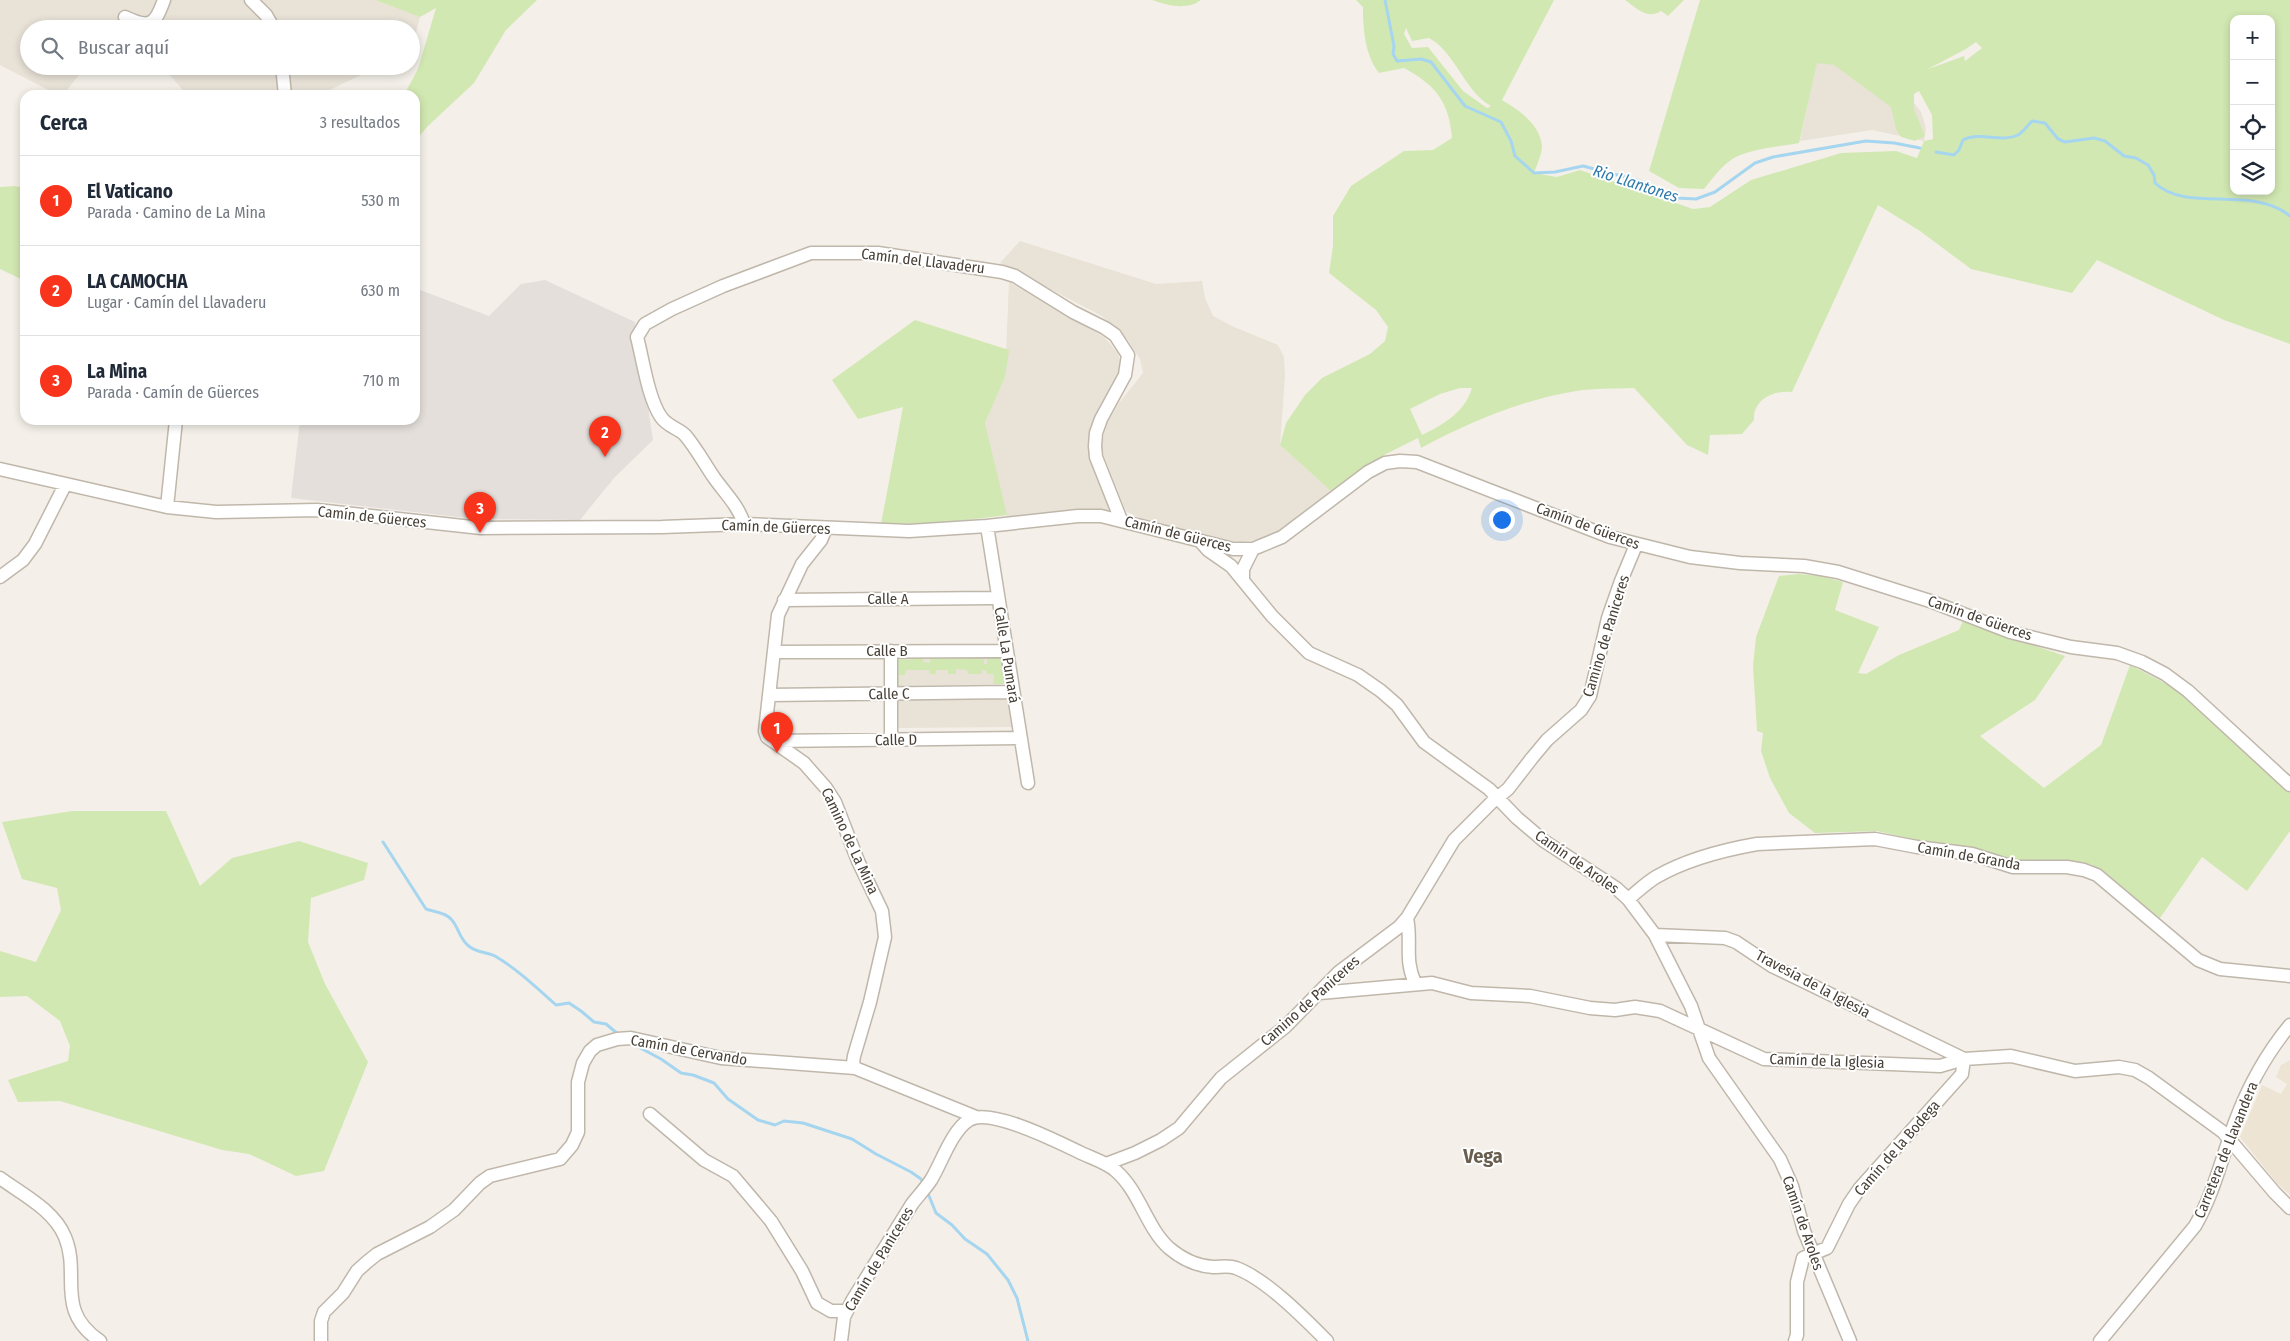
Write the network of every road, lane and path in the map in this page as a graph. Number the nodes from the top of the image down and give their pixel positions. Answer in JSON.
{"nodes":[{"id":1,"x":164,"y":0,"type":"edge"},
{"id":2,"x":252,"y":0,"type":"edge"},
{"id":3,"x":125,"y":18,"type":"dead end"},
{"id":4,"x":130,"y":20,"type":"edge"},
{"id":5,"x":155,"y":20,"type":"edge"},
{"id":6,"x":269,"y":20,"type":"edge"},
{"id":7,"x":283,"y":75,"type":"edge"},
{"id":8,"x":284,"y":90,"type":"edge"},
{"id":9,"x":175,"y":425,"type":"edge"},
{"id":10,"x":0,"y":470,"type":"edge"},
{"id":11,"x":65,"y":485,"type":"junction"},
{"id":12,"x":167,"y":507,"type":"junction"},
{"id":13,"x":1121,"y":520,"type":"junction"},
{"id":14,"x":744,"y":524,"type":"junction"},
{"id":15,"x":987,"y":526,"type":"junction"},
{"id":16,"x":826,"y":528,"type":"junction"},
{"id":17,"x":1201,"y":542,"type":"junction"},
{"id":18,"x":1636,"y":545,"type":"junction"},
{"id":19,"x":1253,"y":549,"type":"junction"},
{"id":20,"x":0,"y":577,"type":"edge"},
{"id":21,"x":1243,"y":580,"type":"junction"},
{"id":22,"x":992,"y":598,"type":"dead end"},
{"id":23,"x":784,"y":600,"type":"junction"},
{"id":24,"x":1001,"y":651,"type":"dead end"},
{"id":25,"x":774,"y":652,"type":"junction"},
{"id":26,"x":890,"y":652,"type":"junction"},
{"id":27,"x":1008,"y":692,"type":"dead end"},
{"id":28,"x":890,"y":694,"type":"junction"},
{"id":29,"x":769,"y":696,"type":"junction"},
{"id":30,"x":1020,"y":738,"type":"junction"},
{"id":31,"x":891,"y":740,"type":"junction"},
{"id":32,"x":772,"y":741,"type":"junction"},
{"id":33,"x":1028,"y":783,"type":"dead end"},
{"id":34,"x":2290,"y":785,"type":"edge"},
{"id":35,"x":1499,"y":797,"type":"junction"},
{"id":36,"x":1628,"y":899,"type":"junction"},
{"id":37,"x":1407,"y":918,"type":"junction"},
{"id":38,"x":1656,"y":935,"type":"junction"},
{"id":39,"x":2290,"y":976,"type":"edge"},
{"id":40,"x":1414,"y":983,"type":"junction"},
{"id":41,"x":1320,"y":992,"type":"junction"},
{"id":42,"x":2290,"y":1025,"type":"edge"},
{"id":43,"x":1700,"y":1031,"type":"junction"},
{"id":44,"x":1964,"y":1060,"type":"junction"},
{"id":45,"x":855,"y":1068,"type":"junction"},
{"id":46,"x":650,"y":1114,"type":"dead end"},
{"id":47,"x":976,"y":1116,"type":"junction"},
{"id":48,"x":2230,"y":1138,"type":"junction"},
{"id":49,"x":1106,"y":1164,"type":"junction"},
{"id":50,"x":0,"y":1178,"type":"edge"},
{"id":51,"x":2290,"y":1208,"type":"edge"},
{"id":52,"x":1813,"y":1254,"type":"junction"},
{"id":53,"x":846,"y":1311,"type":"junction"},
{"id":54,"x":100,"y":1341,"type":"edge"},
{"id":55,"x":321,"y":1341,"type":"edge"},
{"id":56,"x":841,"y":1341,"type":"edge"},
{"id":57,"x":1327,"y":1341,"type":"edge"},
{"id":58,"x":1795,"y":1341,"type":"edge"},
{"id":59,"x":1850,"y":1341,"type":"edge"},
{"id":60,"x":2100,"y":1341,"type":"edge"}],
"edges":[{"from":1,"to":5,"type":"street"},
{"from":2,"to":6,"type":"street"},
{"from":3,"to":4,"type":"street"},
{"from":7,"to":8,"type":"street"},
{"from":9,"to":12,"type":"street"},
{"from":10,"to":11,"type":"street","name":"Camín de Güerces"},
{"from":11,"to":12,"type":"street","name":"Camín de Güerces"},
{"from":11,"to":20,"type":"street"},
{"from":12,"to":14,"type":"street","name":"Camín de Güerces"},
{"from":13,"to":14,"type":"street","name":"Camín del Llavaderu"},
{"from":13,"to":15,"type":"street","name":"Camín de Güerces"},
{"from":13,"to":17,"type":"street","name":"Camín de Güerces"},
{"from":14,"to":16,"type":"street","name":"Camín de Güerces"},
{"from":15,"to":16,"type":"street","name":"Camín de Güerces"},
{"from":15,"to":30,"type":"street","name":"Calle La Pumará"},
{"from":16,"to":23,"type":"street"},
{"from":17,"to":19,"type":"street","name":"Camín de Güerces"},
{"from":17,"to":21,"type":"street","name":"Camín de Aroles"},
{"from":18,"to":19,"type":"street","name":"Camín de Güerces"},
{"from":18,"to":34,"type":"street","name":"Camín de Güerces"},
{"from":18,"to":35,"type":"street","name":"Camino de Paniceres"},
{"from":19,"to":21,"type":"street"},
{"from":21,"to":35,"type":"street","name":"Camín de Aroles"},
{"from":22,"to":23,"type":"street","name":"Calle A"},
{"from":23,"to":25,"type":"street"},
{"from":24,"to":26,"type":"street","name":"Calle B"},
{"from":25,"to":26,"type":"street","name":"Calle B"},
{"from":25,"to":29,"type":"street"},
{"from":26,"to":28,"type":"street"},
{"from":27,"to":28,"type":"street","name":"Calle C"},
{"from":28,"to":29,"type":"street","name":"Calle C"},
{"from":28,"to":31,"type":"street"},
{"from":29,"to":32,"type":"street"},
{"from":30,"to":31,"type":"street","name":"Calle D"},
{"from":30,"to":33,"type":"street","name":"Calle La Pumará"},
{"from":31,"to":32,"type":"street","name":"Calle D"},
{"from":32,"to":45,"type":"street","name":"Camino de La Mina"},
{"from":35,"to":36,"type":"street","name":"Camín de Aroles"},
{"from":35,"to":37,"type":"street","name":"Camino de Paniceres"},
{"from":36,"to":38,"type":"street","name":"Camín de Aroles"},
{"from":36,"to":39,"type":"street","name":"Camín de Granda"},
{"from":37,"to":40,"type":"street"},
{"from":37,"to":41,"type":"street","name":"Camino de Paniceres"},
{"from":38,"to":43,"type":"street","name":"Camín de Aroles"},
{"from":38,"to":44,"type":"street","name":"Travesía de la Iglesia"},
{"from":40,"to":41,"type":"street","name":"Camín de la Iglesia"},
{"from":40,"to":43,"type":"street","name":"Camín de la Iglesia"},
{"from":41,"to":49,"type":"street","name":"Camino de Paniceres"},
{"from":42,"to":48,"type":"street","name":"Carretera de Llavandera"},
{"from":43,"to":44,"type":"street","name":"Camín de la Iglesia"},
{"from":43,"to":52,"type":"street","name":"Camín de Aroles"},
{"from":44,"to":48,"type":"street","name":"Camín de la Iglesia"},
{"from":44,"to":52,"type":"street","name":"Camín de la Bodega"},
{"from":45,"to":47,"type":"street","name":"Camín de Cervando"},
{"from":45,"to":55,"type":"street","name":"Camín de Cervando"},
{"from":46,"to":53,"type":"street"},
{"from":47,"to":49,"type":"street"},
{"from":47,"to":53,"type":"street","name":"Camín de Paniceres"},
{"from":48,"to":51,"type":"street","name":"Camín de la Iglesia"},
{"from":48,"to":60,"type":"street","name":"Carretera de Llavandera"},
{"from":49,"to":57,"type":"street"},
{"from":50,"to":54,"type":"street"},
{"from":52,"to":58,"type":"street","name":"Camín de la Bodega"},
{"from":52,"to":59,"type":"street","name":"Camín de Aroles"},
{"from":53,"to":56,"type":"street","name":"Camín de Paniceres"}]}
